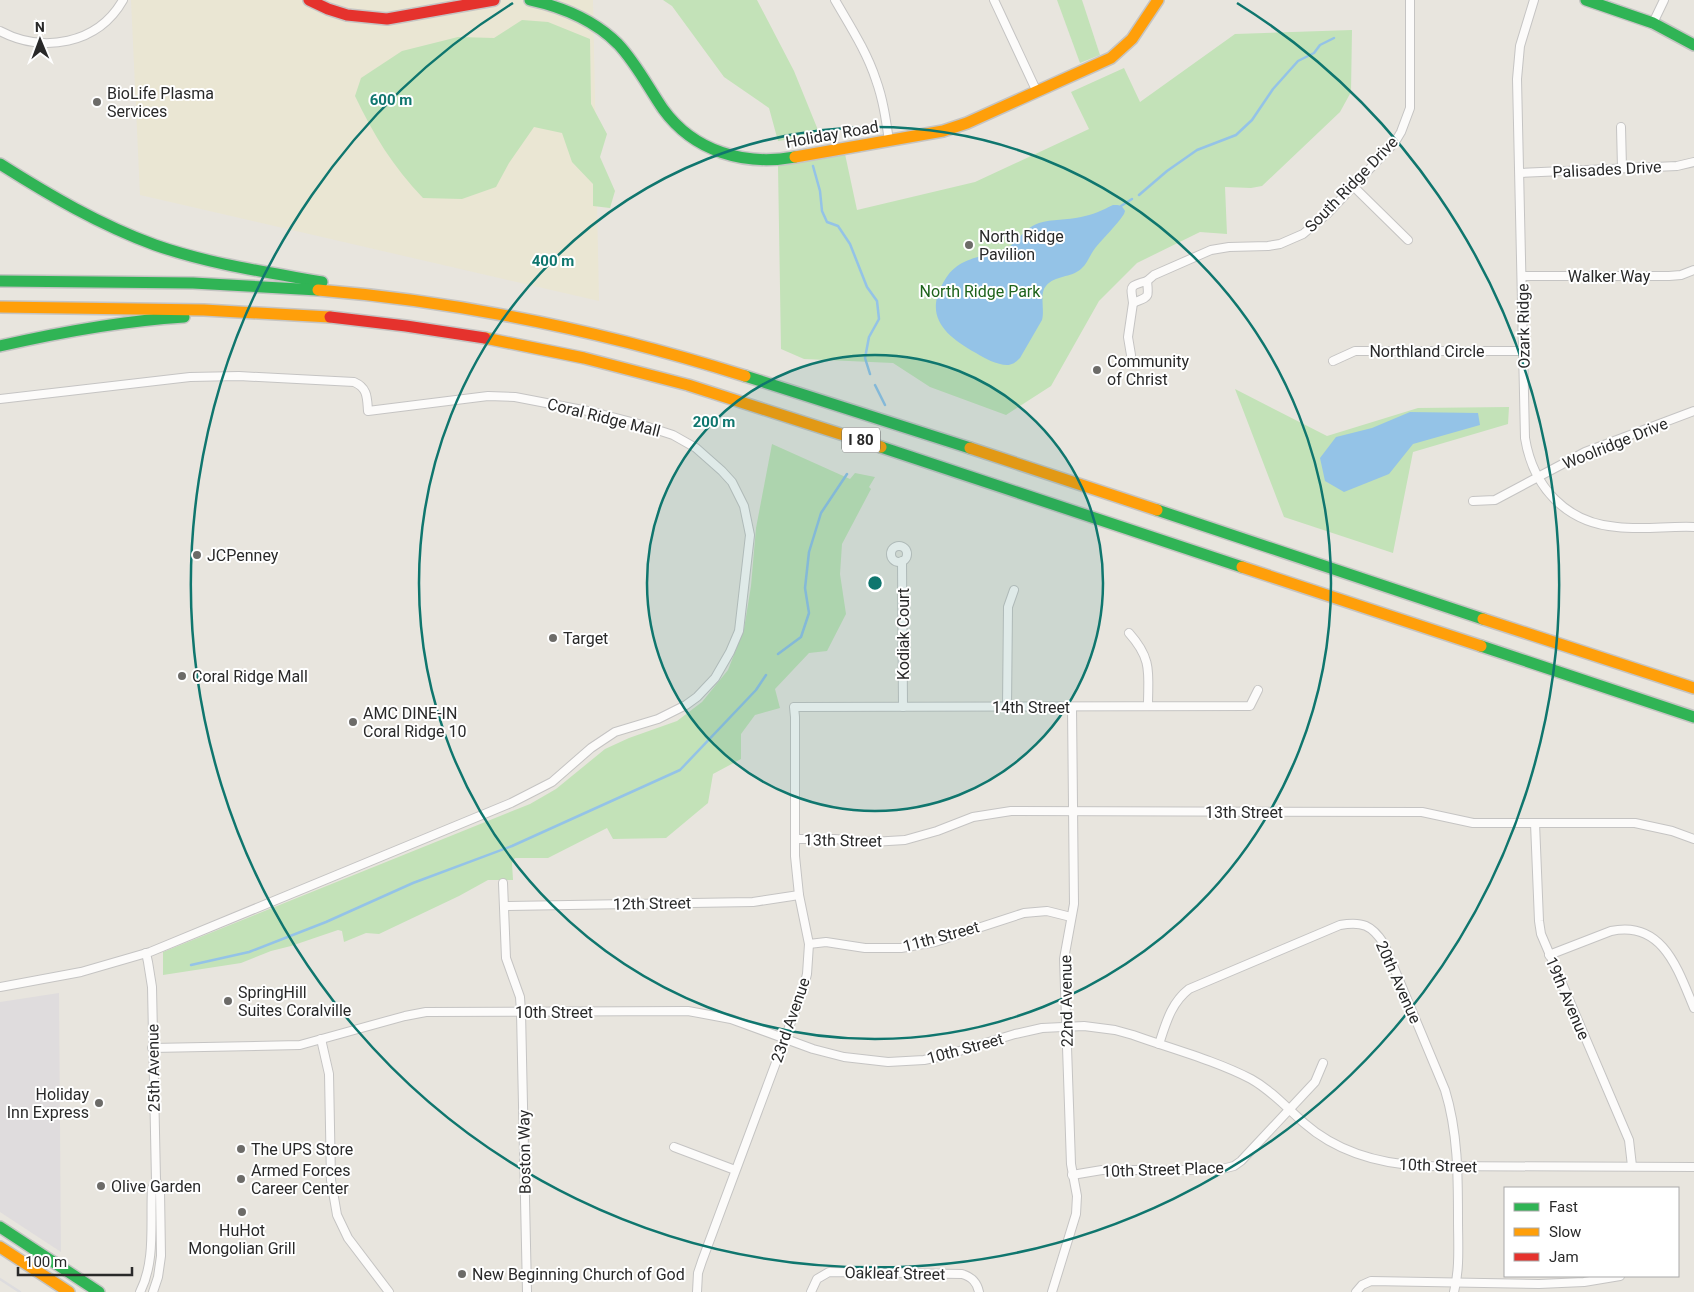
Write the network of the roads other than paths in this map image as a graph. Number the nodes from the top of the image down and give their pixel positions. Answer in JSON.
{"nodes":[{"id":1,"x":123,"y":0,"type":"edge"},
{"id":2,"x":309,"y":0,"type":"edge"},
{"id":3,"x":494,"y":0,"type":"edge"},
{"id":4,"x":530,"y":0,"type":"edge"},
{"id":5,"x":836,"y":0,"type":"edge"},
{"id":6,"x":994,"y":0,"type":"edge"},
{"id":7,"x":1158,"y":0,"type":"edge"},
{"id":8,"x":1410,"y":0,"type":"edge"},
{"id":9,"x":1534,"y":0,"type":"edge"},
{"id":10,"x":1586,"y":0,"type":"edge"},
{"id":11,"x":1664,"y":0,"type":"edge"},
{"id":12,"x":1654,"y":23,"type":"junction"},
{"id":13,"x":0,"y":31,"type":"edge"},
{"id":14,"x":1694,"y":45,"type":"edge"},
{"id":15,"x":1037,"y":92,"type":"junction"},
{"id":16,"x":1621,"y":127,"type":"dead end"},
{"id":17,"x":889,"y":141,"type":"junction"},
{"id":18,"x":1694,"y":162,"type":"edge"},
{"id":19,"x":0,"y":164,"type":"edge"},
{"id":20,"x":1622,"y":168,"type":"junction"},
{"id":21,"x":1520,"y":173,"type":"junction"},
{"id":22,"x":1353,"y":186,"type":"junction"},
{"id":23,"x":1408,"y":240,"type":"dead end"},
{"id":24,"x":1694,"y":270,"type":"edge"},
{"id":25,"x":1522,"y":276,"type":"junction"},
{"id":26,"x":0,"y":281,"type":"edge"},
{"id":27,"x":1147,"y":281,"type":"junction"},
{"id":28,"x":1133,"y":303,"type":"junction"},
{"id":29,"x":443,"y":305,"type":"junction"},
{"id":30,"x":0,"y":307,"type":"edge"},
{"id":31,"x":340,"y":318,"type":"junction"},
{"id":32,"x":0,"y":346,"type":"edge"},
{"id":33,"x":1523,"y":351,"type":"junction"},
{"id":34,"x":1131,"y":355,"type":"dead end"},
{"id":35,"x":1333,"y":361,"type":"dead end"},
{"id":36,"x":0,"y":399,"type":"edge"},
{"id":37,"x":1694,"y":411,"type":"edge"},
{"id":38,"x":1537,"y":477,"type":"junction"},
{"id":39,"x":1473,"y":501,"type":"dead end"},
{"id":40,"x":1694,"y":527,"type":"edge"},
{"id":41,"x":902,"y":561,"type":"dead end"},
{"id":42,"x":1014,"y":590,"type":"dead end"},
{"id":43,"x":1129,"y":633,"type":"dead end"},
{"id":44,"x":1694,"y":688,"type":"edge"},
{"id":45,"x":1258,"y":690,"type":"dead end"},
{"id":46,"x":794,"y":706,"type":"joint"},
{"id":47,"x":1148,"y":706,"type":"junction"},
{"id":48,"x":903,"y":707,"type":"junction"},
{"id":49,"x":1007,"y":707,"type":"junction"},
{"id":50,"x":1072,"y":707,"type":"junction"},
{"id":51,"x":1694,"y":716,"type":"edge"},
{"id":52,"x":1072,"y":811,"type":"junction"},
{"id":53,"x":1536,"y":823,"type":"junction"},
{"id":54,"x":795,"y":839,"type":"junction"},
{"id":55,"x":1694,"y":839,"type":"edge"},
{"id":56,"x":503,"y":883,"type":"dead end"},
{"id":57,"x":799,"y":894,"type":"junction"},
{"id":58,"x":504,"y":906,"type":"junction"},
{"id":59,"x":1071,"y":917,"type":"junction"},
{"id":60,"x":808,"y":944,"type":"junction"},
{"id":61,"x":146,"y":953,"type":"junction"},
{"id":62,"x":1550,"y":955,"type":"junction"},
{"id":63,"x":0,"y":987,"type":"edge"},
{"id":64,"x":1694,"y":1008,"type":"edge"},
{"id":65,"x":521,"y":1012,"type":"junction"},
{"id":66,"x":1066,"y":1026,"type":"junction"},
{"id":67,"x":321,"y":1039,"type":"junction"},
{"id":68,"x":785,"y":1039,"type":"junction"},
{"id":69,"x":1159,"y":1044,"type":"junction"},
{"id":70,"x":152,"y":1048,"type":"junction"},
{"id":71,"x":1324,"y":1062,"type":"dead end"},
{"id":72,"x":1289,"y":1109,"type":"junction"},
{"id":73,"x":674,"y":1147,"type":"dead end"},
{"id":74,"x":1458,"y":1166,"type":"junction"},
{"id":75,"x":1632,"y":1166,"type":"junction"},
{"id":76,"x":1694,"y":1166,"type":"edge"},
{"id":77,"x":735,"y":1170,"type":"junction"},
{"id":78,"x":1072,"y":1175,"type":"junction"},
{"id":79,"x":156,"y":1183,"type":"junction"},
{"id":80,"x":0,"y":1227,"type":"edge"},
{"id":81,"x":0,"y":1247,"type":"edge"},
{"id":82,"x":1613,"y":1277,"type":"edge"},
{"id":83,"x":1457,"y":1282,"type":"junction"},
{"id":84,"x":69,"y":1292,"type":"edge"},
{"id":85,"x":99,"y":1292,"type":"edge"},
{"id":86,"x":140,"y":1292,"type":"edge"},
{"id":87,"x":153,"y":1292,"type":"edge"},
{"id":88,"x":389,"y":1292,"type":"edge"},
{"id":89,"x":527,"y":1292,"type":"edge"},
{"id":90,"x":697,"y":1292,"type":"edge"},
{"id":91,"x":812,"y":1292,"type":"edge"},
{"id":92,"x":979,"y":1292,"type":"edge"},
{"id":93,"x":1052,"y":1292,"type":"edge"},
{"id":94,"x":1356,"y":1292,"type":"edge"},
{"id":95,"x":1454,"y":1292,"type":"edge"}],
"edges":[{"from":1,"to":13,"type":"street"},
{"from":2,"to":3,"type":"main road"},
{"from":4,"to":17,"type":"main road","name":"Holiday Road"},
{"from":5,"to":17,"type":"street"},
{"from":6,"to":15,"type":"street"},
{"from":7,"to":15,"type":"main road","name":"Holiday Road"},
{"from":8,"to":22,"type":"street","name":"South Ridge Drive"},
{"from":9,"to":21,"type":"street","name":"Ozark Ridge"},
{"from":10,"to":12,"type":"main road"},
{"from":11,"to":12,"type":"street"},
{"from":12,"to":14,"type":"main road"},
{"from":15,"to":17,"type":"main road","name":"Holiday Road"},
{"from":16,"to":20,"type":"street"},
{"from":18,"to":20,"type":"street","name":"Palisades Drive"},
{"from":19,"to":29,"type":"main road"},
{"from":20,"to":21,"type":"street","name":"Palisades Drive"},
{"from":21,"to":25,"type":"street","name":"Ozark Ridge"},
{"from":22,"to":23,"type":"street"},
{"from":22,"to":27,"type":"street","name":"South Ridge Drive"},
{"from":24,"to":25,"type":"street","name":"Walker Way"},
{"from":25,"to":33,"type":"street","name":"Ozark Ridge"},
{"from":26,"to":29,"type":"main road","number":"I 80"},
{"from":27,"to":28,"type":"street"},
{"from":27,"to":28,"type":"street","name":"South Ridge Drive"},
{"from":28,"to":34,"type":"street","name":"South Ridge Drive"},
{"from":29,"to":44,"type":"main road","number":"I 80"},
{"from":30,"to":31,"type":"main road","number":"I 80"},
{"from":31,"to":32,"type":"main road"},
{"from":31,"to":51,"type":"main road","number":"I 80"},
{"from":33,"to":35,"type":"street","name":"Northland Circle"},
{"from":33,"to":38,"type":"street","name":"Ozark Ridge"},
{"from":36,"to":61,"type":"street","name":"Coral Ridge Mall"},
{"from":37,"to":38,"type":"street","name":"Woolridge Drive"},
{"from":38,"to":39,"type":"street","name":"Woolridge Drive"},
{"from":38,"to":40,"type":"street","name":"Ozark Ridge"},
{"from":41,"to":48,"type":"street","name":"Kodiak Court"},
{"from":42,"to":49,"type":"street"},
{"from":43,"to":47,"type":"street"},
{"from":45,"to":47,"type":"street","name":"14th Street"},
{"from":46,"to":48,"type":"street","name":"14th Street"},
{"from":46,"to":54,"type":"street","name":"23rd Avenue"},
{"from":47,"to":50,"type":"street","name":"14th Street"},
{"from":48,"to":49,"type":"street","name":"14th Street"},
{"from":49,"to":50,"type":"street","name":"14th Street"},
{"from":50,"to":52,"type":"street","name":"22nd Avenue"},
{"from":52,"to":53,"type":"street","name":"13th Street"},
{"from":52,"to":54,"type":"street","name":"13th Street"},
{"from":52,"to":59,"type":"street","name":"22nd Avenue"},
{"from":53,"to":55,"type":"street","name":"13th Street"},
{"from":53,"to":62,"type":"street","name":"19th Avenue"},
{"from":54,"to":57,"type":"street","name":"23rd Avenue"},
{"from":56,"to":58,"type":"street","name":"Boston Way"},
{"from":57,"to":58,"type":"street","name":"12th Street"},
{"from":57,"to":60,"type":"street","name":"23rd Avenue"},
{"from":58,"to":65,"type":"street","name":"Boston Way"},
{"from":59,"to":60,"type":"street","name":"11th Street"},
{"from":59,"to":66,"type":"street","name":"22nd Avenue"},
{"from":60,"to":68,"type":"street","name":"23rd Avenue"},
{"from":61,"to":63,"type":"street","name":"Coral Ridge Mall"},
{"from":61,"to":70,"type":"street","name":"25th Avenue"},
{"from":62,"to":64,"type":"street"},
{"from":62,"to":75,"type":"street","name":"19th Avenue"},
{"from":65,"to":67,"type":"street","name":"10th Street"},
{"from":65,"to":68,"type":"street","name":"10th Street"},
{"from":65,"to":89,"type":"street","name":"Boston Way"},
{"from":66,"to":68,"type":"street","name":"10th Street"},
{"from":66,"to":69,"type":"street","name":"10th Street"},
{"from":66,"to":78,"type":"street","name":"22nd Avenue"},
{"from":67,"to":70,"type":"street","name":"10th Street"},
{"from":67,"to":88,"type":"street"},
{"from":68,"to":77,"type":"street","name":"23rd Avenue"},
{"from":69,"to":72,"type":"street","name":"10th Street"},
{"from":69,"to":74,"type":"street","name":"20th Avenue"},
{"from":70,"to":79,"type":"street","name":"25th Avenue"},
{"from":71,"to":72,"type":"street","name":"10th Street Place"},
{"from":72,"to":74,"type":"street","name":"10th Street"},
{"from":72,"to":78,"type":"street","name":"10th Street Place"},
{"from":73,"to":77,"type":"street"},
{"from":74,"to":75,"type":"street","name":"10th Street"},
{"from":74,"to":83,"type":"street","name":"20th Avenue"},
{"from":75,"to":76,"type":"street","name":"10th Street"},
{"from":77,"to":90,"type":"street","name":"23rd Avenue"},
{"from":78,"to":93,"type":"street","name":"22nd Avenue"},
{"from":79,"to":86,"type":"street","name":"25th Avenue"},
{"from":79,"to":87,"type":"street","name":"25th Avenue"},
{"from":80,"to":85,"type":"main road"},
{"from":81,"to":84,"type":"main road"},
{"from":82,"to":83,"type":"street"},
{"from":83,"to":94,"type":"street"},
{"from":83,"to":95,"type":"street","name":"20th Avenue"},
{"from":91,"to":92,"type":"street","name":"Oakleaf Street"}]}
